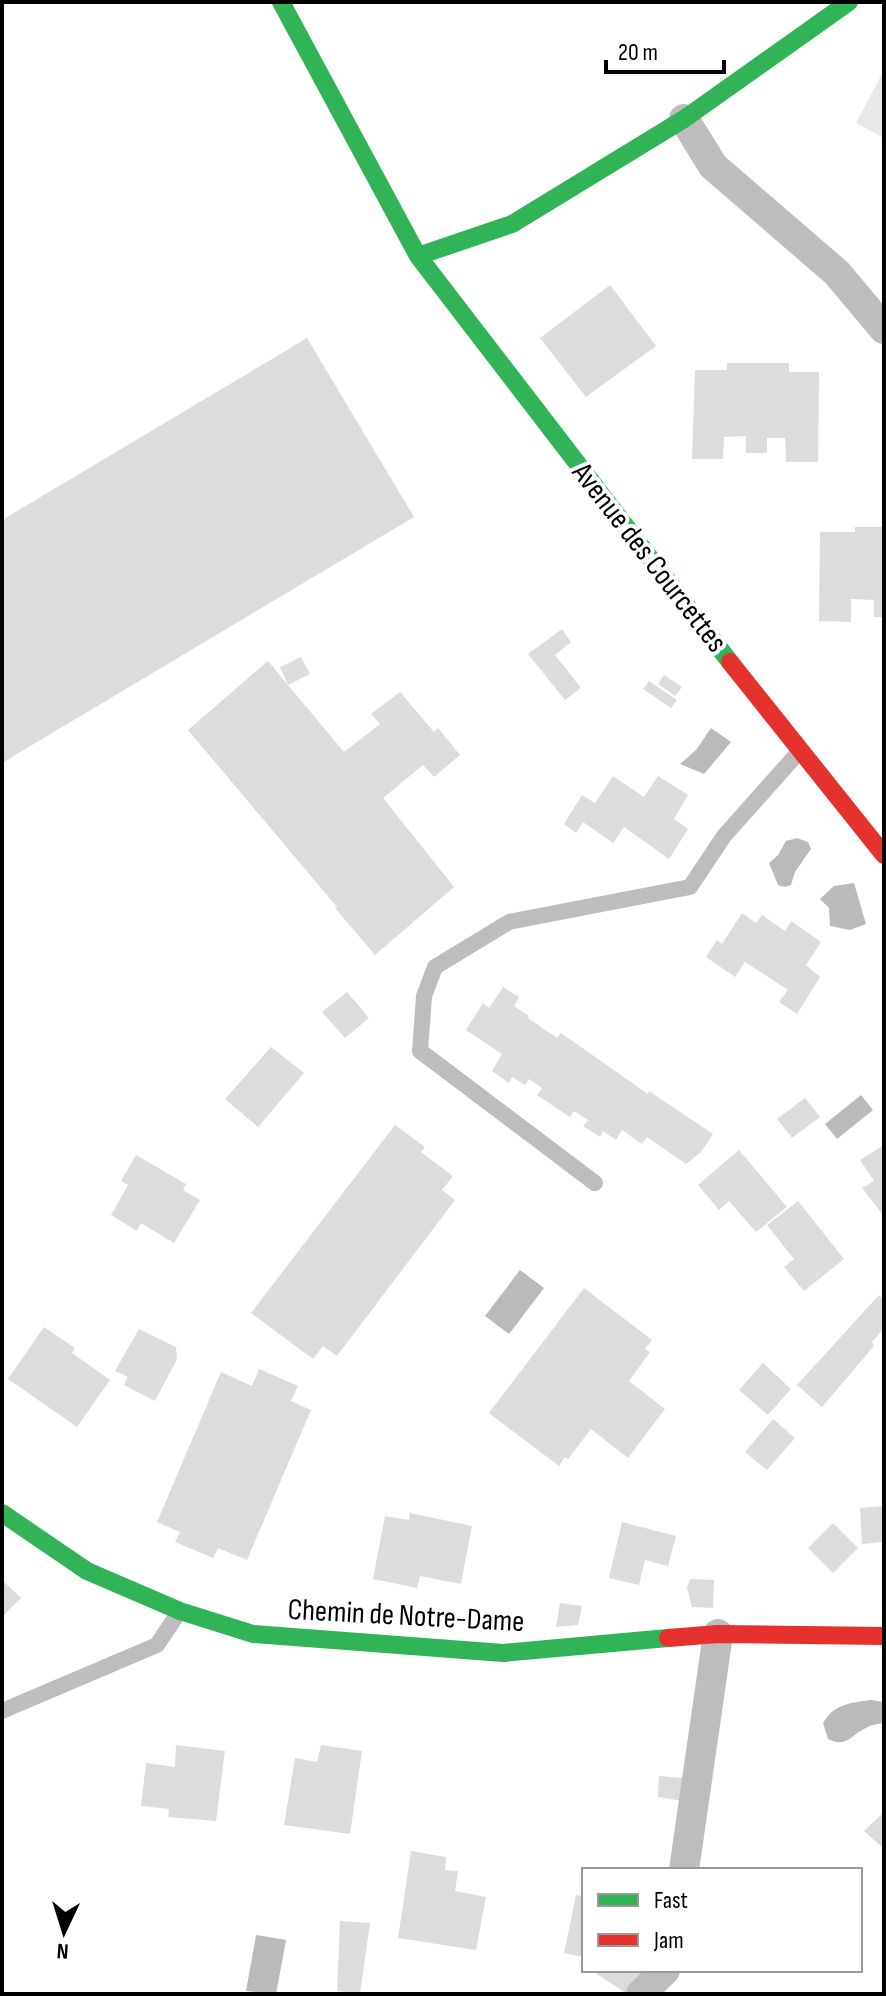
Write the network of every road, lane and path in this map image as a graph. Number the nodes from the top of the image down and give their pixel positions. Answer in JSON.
{"nodes":[{"id":1,"x":281,"y":2,"type":"edge"},
{"id":2,"x":849,"y":2,"type":"edge"},
{"id":3,"x":684,"y":119,"type":"junction"},
{"id":4,"x":418,"y":256,"type":"junction"},
{"id":5,"x":884,"y":329,"type":"edge"},
{"id":6,"x":800,"y":752,"type":"junction"},
{"id":7,"x":884,"y":855,"type":"edge"},
{"id":8,"x":595,"y":1183,"type":"dead end"},
{"id":9,"x":2,"y":1513,"type":"edge"},
{"id":10,"x":180,"y":1611,"type":"junction"},
{"id":11,"x":718,"y":1634,"type":"junction"},
{"id":12,"x":884,"y":1636,"type":"edge"},
{"id":13,"x":2,"y":1711,"type":"edge"},
{"id":14,"x":684,"y":1868,"type":"edge"},
{"id":15,"x":663,"y":1972,"type":"edge"},
{"id":16,"x":641,"y":1994,"type":"edge"}],
"edges":[{"from":1,"to":4,"type":"street","name":"Avenue des Courcettes"},
{"from":2,"to":3,"type":"street"},
{"from":3,"to":4,"type":"street"},
{"from":3,"to":5,"type":"street"},
{"from":4,"to":6,"type":"street","name":"Avenue des Courcettes"},
{"from":6,"to":7,"type":"street","name":"Avenue des Courcettes"},
{"from":6,"to":8,"type":"lane"},
{"from":9,"to":10,"type":"street","name":"Chemin de Notre-Dame"},
{"from":10,"to":11,"type":"street","name":"Chemin de Notre-Dame"},
{"from":10,"to":13,"type":"lane"},
{"from":11,"to":12,"type":"street","name":"Chemin de Notre-Dame"},
{"from":11,"to":14,"type":"street"},
{"from":15,"to":16,"type":"street"}]}
